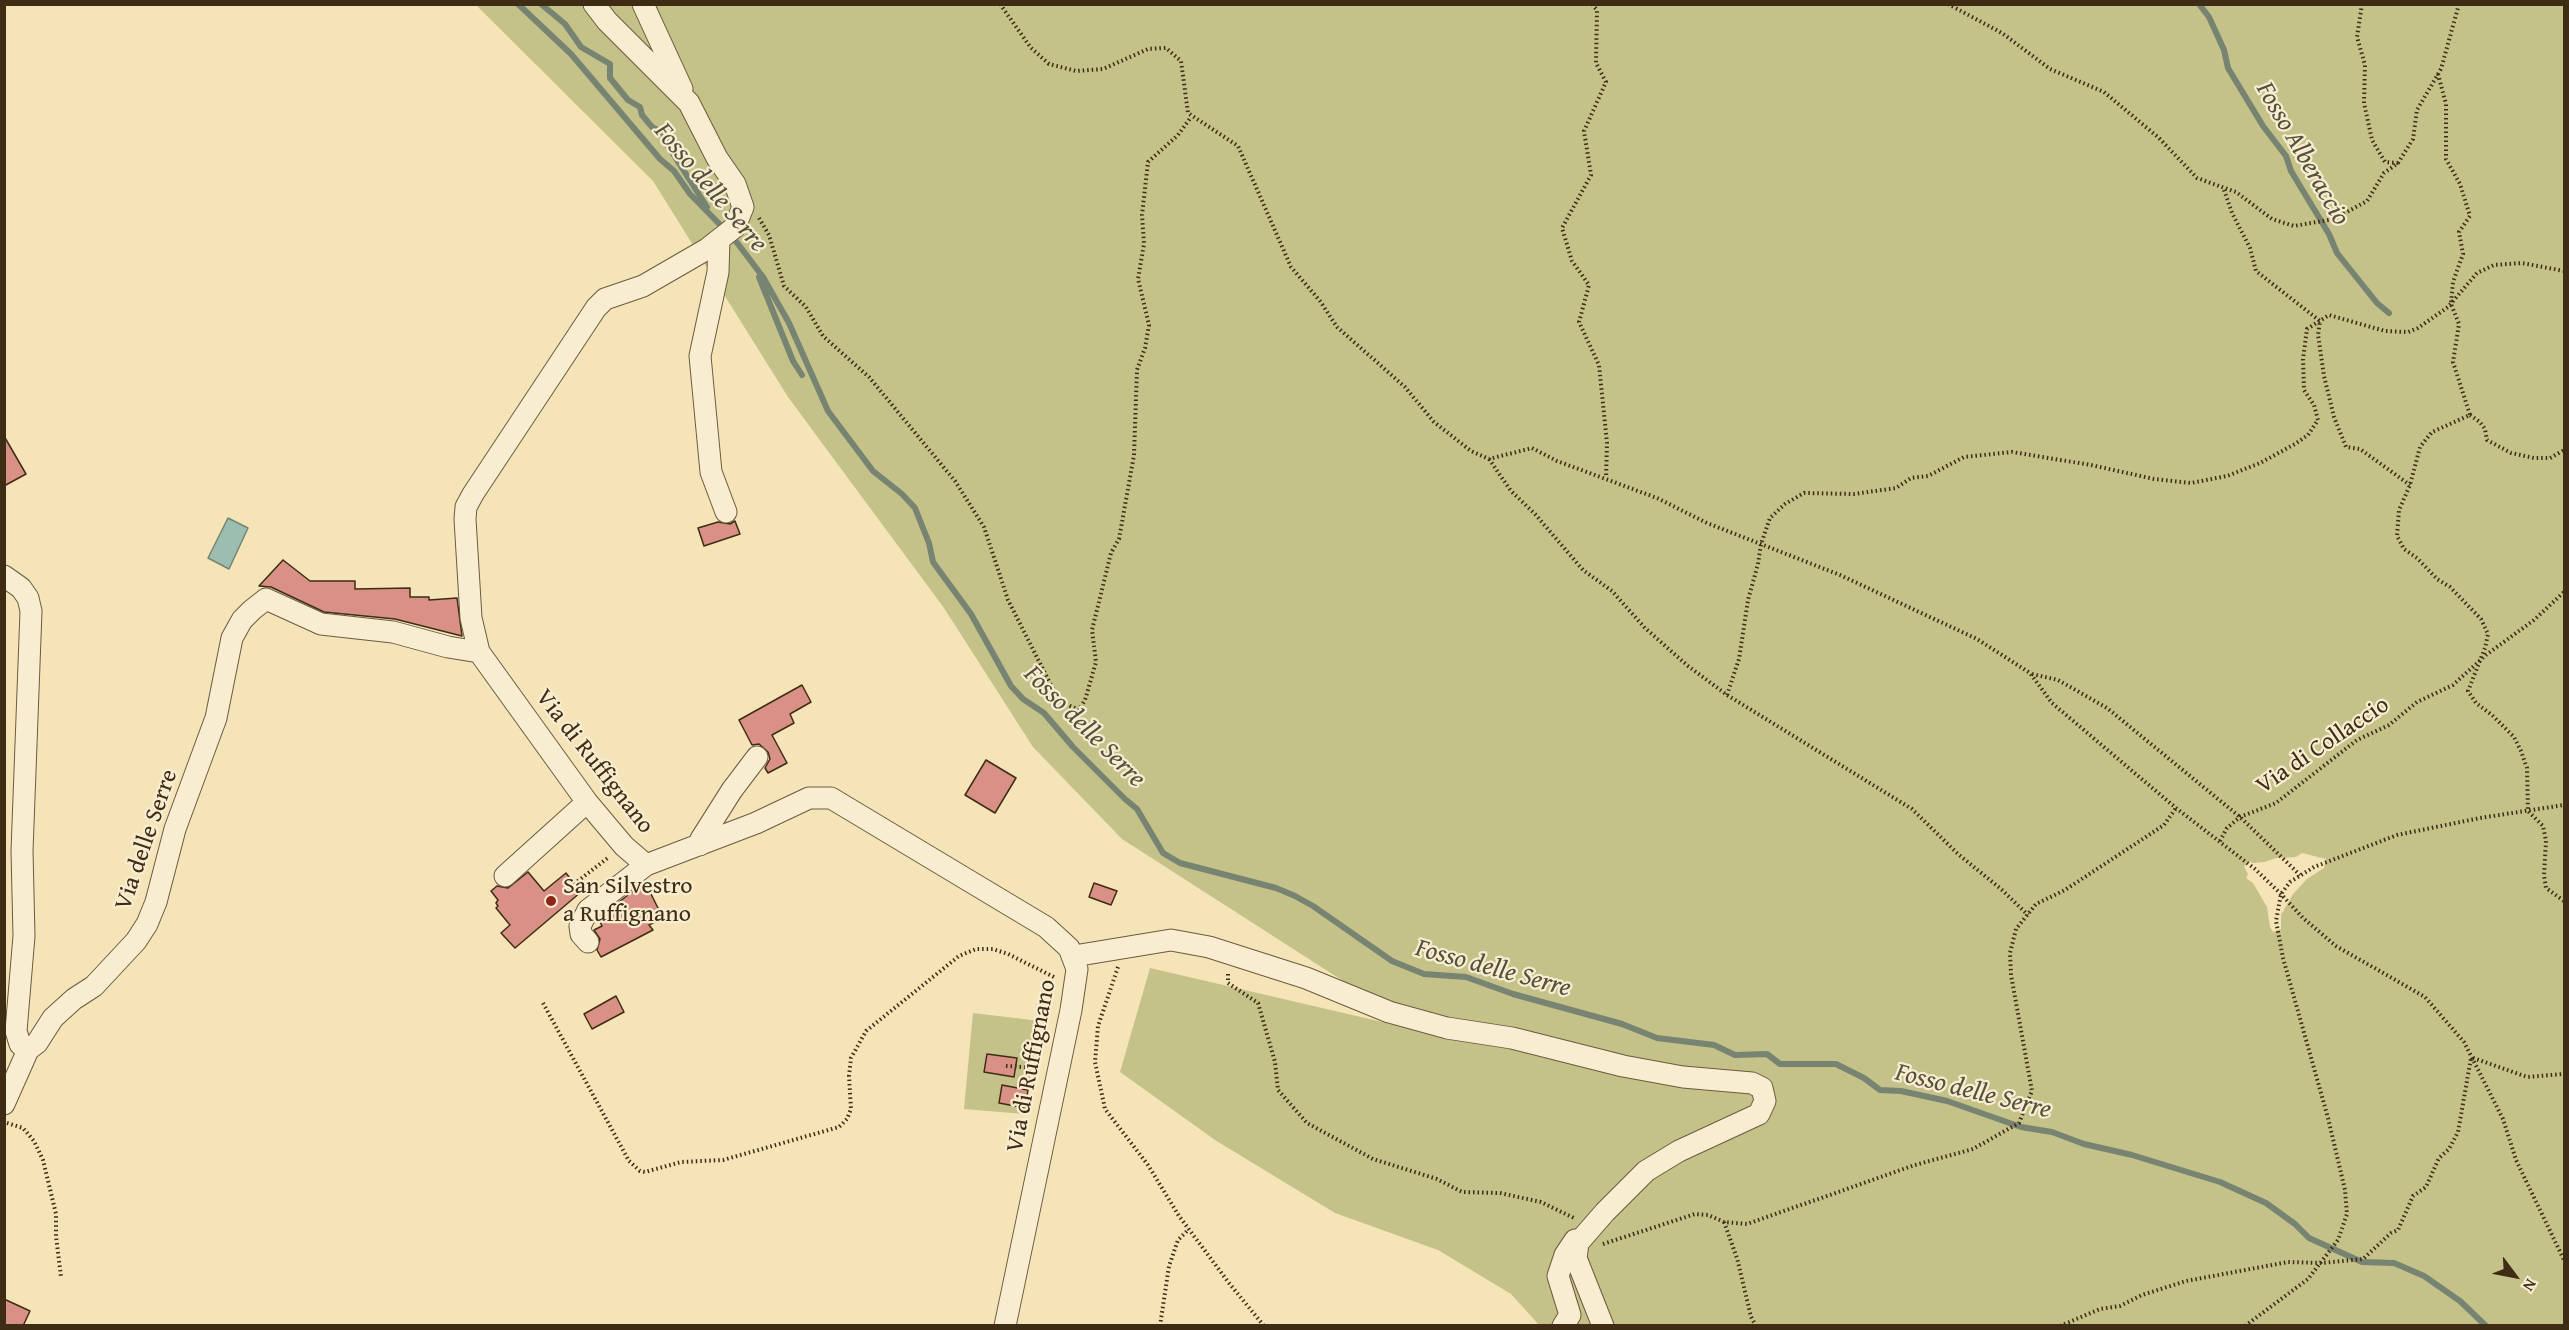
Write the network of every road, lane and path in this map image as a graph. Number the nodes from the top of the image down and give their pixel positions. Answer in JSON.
{"nodes":[{"id":1,"x":594,"y":4,"type":"edge"},
{"id":2,"x":643,"y":4,"type":"edge"},
{"id":3,"x":1000,"y":4,"type":"edge"},
{"id":4,"x":1592,"y":4,"type":"edge"},
{"id":5,"x":1948,"y":4,"type":"edge"},
{"id":6,"x":2362,"y":4,"type":"edge"},
{"id":7,"x":2459,"y":4,"type":"edge"},
{"id":8,"x":2438,"y":74,"type":"junction"},
{"id":9,"x":689,"y":103,"type":"junction"},
{"id":10,"x":1191,"y":117,"type":"junction"},
{"id":11,"x":2398,"y":163,"type":"junction"},
{"id":12,"x":2224,"y":189,"type":"junction"},
{"id":13,"x":732,"y":225,"type":"junction"},
{"id":14,"x":2565,"y":272,"type":"edge"},
{"id":15,"x":2451,"y":304,"type":"junction"},
{"id":16,"x":2319,"y":321,"type":"junction"},
{"id":17,"x":2470,"y":416,"type":"junction"},
{"id":18,"x":2565,"y":450,"type":"edge"},
{"id":19,"x":1489,"y":459,"type":"junction"},
{"id":20,"x":1606,"y":478,"type":"junction"},
{"id":21,"x":2410,"y":485,"type":"junction"},
{"id":22,"x":726,"y":512,"type":"dead end"},
{"id":23,"x":1761,"y":544,"type":"junction"},
{"id":24,"x":4,"y":576,"type":"edge"},
{"id":25,"x":2565,"y":592,"type":"edge"},
{"id":26,"x":480,"y":652,"type":"junction"},
{"id":27,"x":2480,"y":660,"type":"junction"},
{"id":28,"x":2030,"y":673,"type":"junction"},
{"id":29,"x":1727,"y":695,"type":"junction"},
{"id":30,"x":757,"y":757,"type":"dead end"},
{"id":31,"x":587,"y":802,"type":"junction"},
{"id":32,"x":2565,"y":805,"type":"edge"},
{"id":33,"x":2176,"y":808,"type":"junction"},
{"id":34,"x":2528,"y":811,"type":"junction"},
{"id":35,"x":2240,"y":817,"type":"junction"},
{"id":36,"x":2220,"y":841,"type":"junction"},
{"id":37,"x":700,"y":845,"type":"junction"},
{"id":38,"x":624,"y":846,"type":"junction"},
{"id":39,"x":646,"y":865,"type":"junction"},
{"id":40,"x":2300,"y":875,"type":"junction"},
{"id":41,"x":505,"y":876,"type":"dead end"},
{"id":42,"x":574,"y":884,"type":"dead end"},
{"id":43,"x":2281,"y":894,"type":"junction"},
{"id":44,"x":2565,"y":901,"type":"edge"},
{"id":45,"x":2028,"y":915,"type":"junction"},
{"id":46,"x":588,"y":942,"type":"dead end"},
{"id":47,"x":1123,"y":947,"type":"junction"},
{"id":48,"x":1228,"y":954,"type":"junction"},
{"id":49,"x":1075,"y":964,"type":"junction"},
{"id":50,"x":543,"y":1003,"type":"dead end"},
{"id":51,"x":28,"y":1050,"type":"junction"},
{"id":52,"x":2471,"y":1058,"type":"junction"},
{"id":53,"x":1006,"y":1066,"type":"dead end"},
{"id":54,"x":1059,"y":1070,"type":"junction"},
{"id":55,"x":2565,"y":1074,"type":"edge"},
{"id":56,"x":4,"y":1104,"type":"edge"},
{"id":57,"x":4,"y":1122,"type":"edge"},
{"id":58,"x":1724,"y":1222,"type":"junction"},
{"id":59,"x":1189,"y":1229,"type":"junction"},
{"id":60,"x":1587,"y":1232,"type":"junction"},
{"id":61,"x":1576,"y":1258,"type":"junction"},
{"id":62,"x":2565,"y":1260,"type":"edge"},
{"id":63,"x":2322,"y":1263,"type":"junction"},
{"id":64,"x":61,"y":1277,"type":"dead end"},
{"id":65,"x":1568,"y":1322,"type":"edge"},
{"id":66,"x":1005,"y":1326,"type":"edge"},
{"id":67,"x":1160,"y":1326,"type":"edge"},
{"id":68,"x":1264,"y":1326,"type":"edge"},
{"id":69,"x":1603,"y":1326,"type":"edge"},
{"id":70,"x":1756,"y":1326,"type":"edge"},
{"id":71,"x":2060,"y":1326,"type":"edge"},
{"id":72,"x":2245,"y":1326,"type":"edge"}],
"edges":[{"from":1,"to":9,"type":"street"},
{"from":2,"to":9,"type":"street"},
{"from":3,"to":10,"type":"path"},
{"from":4,"to":20,"type":"path"},
{"from":5,"to":12,"type":"path"},
{"from":6,"to":11,"type":"path"},
{"from":7,"to":8,"type":"path"},
{"from":8,"to":11,"type":"path"},
{"from":8,"to":15,"type":"path"},
{"from":9,"to":13,"type":"street"},
{"from":10,"to":13,"type":"path"},
{"from":10,"to":19,"type":"path"},
{"from":11,"to":12,"type":"path"},
{"from":12,"to":16,"type":"path"},
{"from":13,"to":22,"type":"street"},
{"from":13,"to":26,"type":"street","name":"Via di Ruffignano"},
{"from":14,"to":15,"type":"path"},
{"from":15,"to":16,"type":"path"},
{"from":15,"to":17,"type":"path"},
{"from":16,"to":21,"type":"path"},
{"from":16,"to":23,"type":"path"},
{"from":17,"to":18,"type":"path"},
{"from":17,"to":21,"type":"path"},
{"from":19,"to":20,"type":"path"},
{"from":19,"to":29,"type":"path"},
{"from":20,"to":23,"type":"path"},
{"from":21,"to":27,"type":"path"},
{"from":23,"to":28,"type":"path"},
{"from":23,"to":29,"type":"path"},
{"from":24,"to":51,"type":"street"},
{"from":25,"to":27,"type":"path","name":"Via di Collaccio"},
{"from":26,"to":31,"type":"street","name":"Via di Ruffignano"},
{"from":26,"to":51,"type":"street","name":"Via delle Serre"},
{"from":27,"to":34,"type":"path"},
{"from":27,"to":35,"type":"path","name":"Via di Collaccio"},
{"from":28,"to":33,"type":"path"},
{"from":28,"to":35,"type":"path"},
{"from":29,"to":45,"type":"path"},
{"from":30,"to":37,"type":"street"},
{"from":31,"to":38,"type":"street","name":"Via di Ruffignano"},
{"from":31,"to":41,"type":"street"},
{"from":32,"to":34,"type":"path"},
{"from":33,"to":36,"type":"path"},
{"from":33,"to":45,"type":"path"},
{"from":34,"to":40,"type":"path"},
{"from":34,"to":44,"type":"path"},
{"from":35,"to":36,"type":"path"},
{"from":35,"to":40,"type":"path","name":"Via di Collaccio"},
{"from":36,"to":43,"type":"path"},
{"from":37,"to":39,"type":"street","name":"Via di Ruffignano"},
{"from":37,"to":49,"type":"street","name":"Via di Ruffignano"},
{"from":38,"to":39,"type":"street","name":"Via di Ruffignano"},
{"from":38,"to":42,"type":"path"},
{"from":39,"to":46,"type":"street"},
{"from":40,"to":43,"type":"path"},
{"from":43,"to":52,"type":"path"},
{"from":43,"to":63,"type":"path"},
{"from":45,"to":58,"type":"path"},
{"from":47,"to":48,"type":"street"},
{"from":47,"to":49,"type":"street"},
{"from":47,"to":59,"type":"path"},
{"from":48,"to":60,"type":"path"},
{"from":48,"to":60,"type":"street"},
{"from":49,"to":50,"type":"path"},
{"from":49,"to":54,"type":"street","name":"Via di Ruffignano"},
{"from":51,"to":56,"type":"street"},
{"from":52,"to":55,"type":"path"},
{"from":52,"to":62,"type":"path"},
{"from":52,"to":63,"type":"path"},
{"from":53,"to":54,"type":"path"},
{"from":54,"to":66,"type":"street","name":"Via di Ruffignano"},
{"from":57,"to":64,"type":"path"},
{"from":58,"to":61,"type":"path"},
{"from":58,"to":70,"type":"path"},
{"from":59,"to":67,"type":"path"},
{"from":59,"to":68,"type":"path"},
{"from":60,"to":61,"type":"street"},
{"from":60,"to":65,"type":"street"},
{"from":61,"to":69,"type":"street"},
{"from":63,"to":71,"type":"path"},
{"from":63,"to":72,"type":"path"}]}
